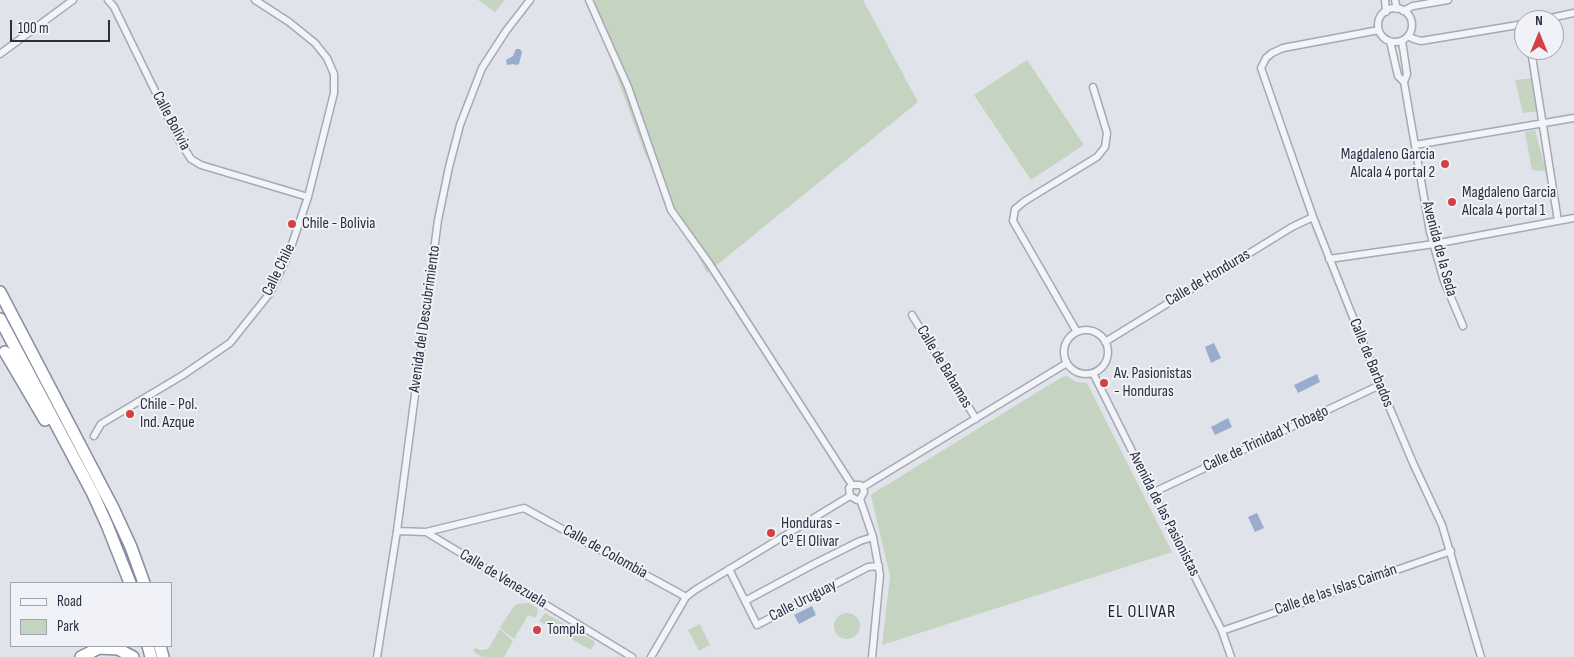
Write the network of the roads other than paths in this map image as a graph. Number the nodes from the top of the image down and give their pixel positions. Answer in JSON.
{"nodes":[{"id":1,"x":73,"y":0,"type":"edge"},
{"id":2,"x":108,"y":0,"type":"edge"},
{"id":3,"x":255,"y":0,"type":"edge"},
{"id":4,"x":530,"y":0,"type":"edge"},
{"id":5,"x":589,"y":0,"type":"edge"},
{"id":6,"x":1386,"y":0,"type":"edge"},
{"id":7,"x":1395,"y":0,"type":"edge"},
{"id":8,"x":1448,"y":0,"type":"edge"},
{"id":9,"x":1400,"y":10,"type":"junction"},
{"id":10,"x":1386,"y":12,"type":"junction"},
{"id":11,"x":1514,"y":26,"type":"edge"},
{"id":12,"x":1379,"y":30,"type":"junction"},
{"id":13,"x":1408,"y":36,"type":"junction"},
{"id":14,"x":1390,"y":41,"type":"junction"},
{"id":15,"x":1402,"y":41,"type":"junction"},
{"id":16,"x":0,"y":54,"type":"edge"},
{"id":17,"x":1533,"y":60,"type":"edge"},
{"id":18,"x":1404,"y":82,"type":"junction"},
{"id":19,"x":1093,"y":87,"type":"dead end"},
{"id":20,"x":1574,"y":118,"type":"edge"},
{"id":21,"x":1544,"y":122,"type":"junction"},
{"id":22,"x":1415,"y":145,"type":"junction"},
{"id":23,"x":308,"y":197,"type":"junction"},
{"id":24,"x":1313,"y":217,"type":"junction"},
{"id":25,"x":1574,"y":218,"type":"edge"},
{"id":26,"x":1558,"y":221,"type":"junction"},
{"id":27,"x":1434,"y":244,"type":"junction"},
{"id":28,"x":1329,"y":259,"type":"junction"},
{"id":29,"x":0,"y":292,"type":"edge"},
{"id":30,"x":912,"y":315,"type":"dead end"},
{"id":31,"x":0,"y":319,"type":"edge"},
{"id":32,"x":1463,"y":326,"type":"dead end"},
{"id":33,"x":1077,"y":332,"type":"junction"},
{"id":34,"x":1105,"y":342,"type":"junction"},
{"id":35,"x":5,"y":352,"type":"dead end"},
{"id":36,"x":1066,"y":363,"type":"junction"},
{"id":37,"x":1093,"y":373,"type":"junction"},
{"id":38,"x":1380,"y":385,"type":"junction"},
{"id":39,"x":976,"y":419,"type":"junction"},
{"id":40,"x":94,"y":436,"type":"dead end"},
{"id":41,"x":852,"y":485,"type":"junction"},
{"id":42,"x":863,"y":487,"type":"junction"},
{"id":43,"x":1152,"y":493,"type":"junction"},
{"id":44,"x":92,"y":494,"type":"junction"},
{"id":45,"x":850,"y":496,"type":"junction"},
{"id":46,"x":860,"y":499,"type":"junction"},
{"id":47,"x":397,"y":531,"type":"junction"},
{"id":48,"x":426,"y":532,"type":"junction"},
{"id":49,"x":873,"y":537,"type":"junction"},
{"id":50,"x":1451,"y":550,"type":"junction"},
{"id":51,"x":878,"y":566,"type":"junction"},
{"id":52,"x":730,"y":569,"type":"junction"},
{"id":53,"x":130,"y":582,"type":"edge"},
{"id":54,"x":144,"y":582,"type":"edge"},
{"id":55,"x":686,"y":596,"type":"junction"},
{"id":56,"x":745,"y":600,"type":"junction"},
{"id":57,"x":1222,"y":631,"type":"junction"},
{"id":58,"x":80,"y":657,"type":"edge"},
{"id":59,"x":132,"y":657,"type":"edge"},
{"id":60,"x":377,"y":657,"type":"edge"},
{"id":61,"x":632,"y":657,"type":"edge"},
{"id":62,"x":651,"y":657,"type":"edge"},
{"id":63,"x":872,"y":657,"type":"edge"},
{"id":64,"x":1232,"y":657,"type":"edge"},
{"id":65,"x":1481,"y":657,"type":"edge"}],
"edges":[{"from":1,"to":16,"type":"street"},
{"from":2,"to":23,"type":"street","name":"Calle Bolivia"},
{"from":3,"to":23,"type":"street","name":"Calle Chile"},
{"from":4,"to":47,"type":"street","name":"Avenida del Descubrimiento"},
{"from":5,"to":41,"type":"street"},
{"from":6,"to":10,"type":"street"},
{"from":7,"to":9,"type":"street"},
{"from":8,"to":9,"type":"street"},
{"from":9,"to":10,"type":"street"},
{"from":9,"to":13,"type":"street"},
{"from":10,"to":12,"type":"street"},
{"from":11,"to":13,"type":"street"},
{"from":12,"to":14,"type":"street"},
{"from":12,"to":24,"type":"street","name":"Calle de Barbados"},
{"from":13,"to":15,"type":"street"},
{"from":14,"to":15,"type":"street"},
{"from":14,"to":18,"type":"street","name":"Avenida de la Seda"},
{"from":15,"to":18,"type":"street","name":"Avenida de la Seda"},
{"from":17,"to":21,"type":"street"},
{"from":18,"to":22,"type":"street","name":"Avenida de la Seda"},
{"from":19,"to":33,"type":"street"},
{"from":20,"to":21,"type":"street"},
{"from":21,"to":22,"type":"street"},
{"from":21,"to":26,"type":"street"},
{"from":22,"to":27,"type":"street","name":"Avenida de la Seda"},
{"from":23,"to":40,"type":"street","name":"Calle Chile"},
{"from":24,"to":28,"type":"street","name":"Calle de Barbados"},
{"from":24,"to":34,"type":"street","name":"Calle de Honduras"},
{"from":25,"to":26,"type":"street"},
{"from":26,"to":27,"type":"street"},
{"from":27,"to":28,"type":"street"},
{"from":27,"to":32,"type":"street","name":"Avenida de la Seda"},
{"from":28,"to":38,"type":"street","name":"Calle de Barbados"},
{"from":29,"to":54,"type":"highway"},
{"from":30,"to":39,"type":"street","name":"Calle de Bahamas"},
{"from":31,"to":44,"type":"highway"},
{"from":33,"to":34,"type":"street"},
{"from":33,"to":36,"type":"street"},
{"from":34,"to":37,"type":"street"},
{"from":35,"to":44,"type":"highway"},
{"from":36,"to":37,"type":"street"},
{"from":36,"to":39,"type":"street"},
{"from":37,"to":43,"type":"street","name":"Avenida de las Pasionistas"},
{"from":38,"to":43,"type":"street","name":"Calle de Trinidad Y Tobago"},
{"from":38,"to":50,"type":"street","name":"Calle de Barbados"},
{"from":39,"to":42,"type":"street"},
{"from":41,"to":42,"type":"street"},
{"from":41,"to":45,"type":"street"},
{"from":42,"to":46,"type":"street"},
{"from":43,"to":57,"type":"street","name":"Avenida de las Pasionistas"},
{"from":44,"to":53,"type":"highway"},
{"from":45,"to":46,"type":"street"},
{"from":45,"to":52,"type":"street"},
{"from":46,"to":49,"type":"street"},
{"from":47,"to":48,"type":"street"},
{"from":47,"to":60,"type":"street","name":"Avenida del Descubrimiento"},
{"from":48,"to":55,"type":"street","name":"Calle de Colombia"},
{"from":48,"to":61,"type":"street","name":"Calle de Venezuela"},
{"from":49,"to":51,"type":"street"},
{"from":49,"to":56,"type":"street"},
{"from":50,"to":57,"type":"street","name":"Calle de las Islas Caimán"},
{"from":50,"to":65,"type":"street","name":"Calle de Barbados"},
{"from":51,"to":56,"type":"street","name":"Calle Uruguay"},
{"from":51,"to":63,"type":"street"},
{"from":52,"to":55,"type":"street"},
{"from":52,"to":56,"type":"street","name":"Calle Uruguay"},
{"from":55,"to":62,"type":"street"},
{"from":57,"to":64,"type":"street","name":"Avenida de las Pasionistas"},
{"from":58,"to":59,"type":"highway"}]}
